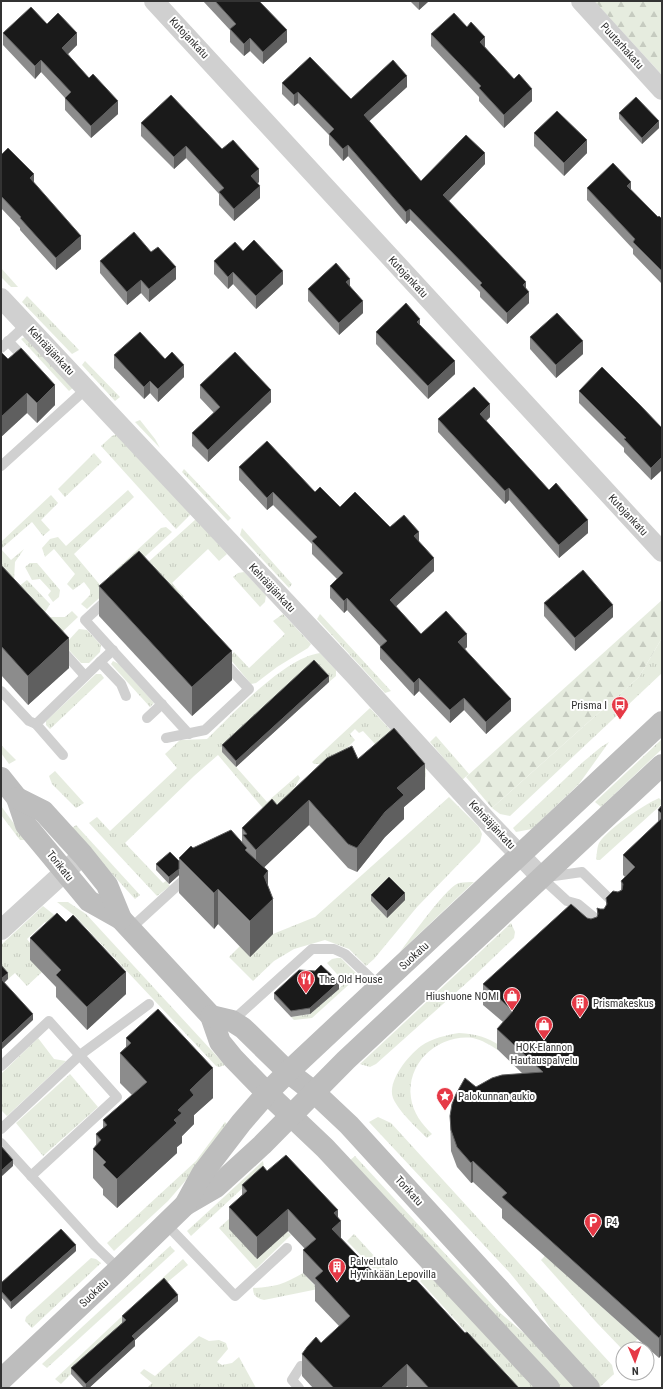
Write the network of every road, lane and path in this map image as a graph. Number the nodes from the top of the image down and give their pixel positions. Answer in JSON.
{"nodes":[{"id":1,"x":154,"y":1,"type":"edge"},
{"id":2,"x":581,"y":1,"type":"edge"},
{"id":3,"x":662,"y":90,"type":"edge"},
{"id":4,"x":1,"y":298,"type":"edge"},
{"id":5,"x":26,"y":325,"type":"junction"},
{"id":6,"x":5,"y":344,"type":"edge"},
{"id":7,"x":33,"y":367,"type":"edge"},
{"id":8,"x":86,"y":389,"type":"junction"},
{"id":9,"x":1,"y":466,"type":"edge"},
{"id":10,"x":662,"y":552,"type":"edge"},
{"id":11,"x":118,"y":590,"type":"edge"},
{"id":12,"x":54,"y":641,"type":"edge"},
{"id":13,"x":113,"y":650,"type":"junction"},
{"id":14,"x":220,"y":654,"type":"edge"},
{"id":15,"x":100,"y":662,"type":"junction"},
{"id":16,"x":85,"y":676,"type":"junction"},
{"id":17,"x":1,"y":691,"type":"edge"},
{"id":18,"x":126,"y":696,"type":"dead end"},
{"id":19,"x":162,"y":704,"type":"junction"},
{"id":20,"x":147,"y":718,"type":"dead end"},
{"id":21,"x":662,"y":722,"type":"edge"},
{"id":22,"x":36,"y":724,"type":"junction"},
{"id":23,"x":189,"y":734,"type":"junction"},
{"id":24,"x":166,"y":738,"type":"dead end"},
{"id":25,"x":63,"y":755,"type":"dead end"},
{"id":26,"x":662,"y":765,"type":"edge"},
{"id":27,"x":1,"y":778,"type":"edge"},
{"id":28,"x":17,"y":798,"type":"junction"},
{"id":29,"x":83,"y":855,"type":"junction"},
{"id":30,"x":520,"y":855,"type":"junction"},
{"id":31,"x":195,"y":870,"type":"edge"},
{"id":32,"x":64,"y":872,"type":"junction"},
{"id":33,"x":542,"y":878,"type":"junction"},
{"id":34,"x":567,"y":901,"type":"junction"},
{"id":35,"x":617,"y":906,"type":"edge"},
{"id":36,"x":569,"y":913,"type":"edge"},
{"id":37,"x":601,"y":923,"type":"edge"},
{"id":38,"x":126,"y":924,"type":"junction"},
{"id":39,"x":1,"y":930,"type":"edge"},
{"id":40,"x":380,"y":987,"type":"junction"},
{"id":41,"x":149,"y":1004,"type":"dead end"},
{"id":42,"x":220,"y":1024,"type":"junction"},
{"id":43,"x":80,"y":1055,"type":"junction"},
{"id":44,"x":1,"y":1066,"type":"edge"},
{"id":45,"x":288,"y":1072,"type":"junction"},
{"id":46,"x":268,"y":1093,"type":"junction"},
{"id":47,"x":314,"y":1093,"type":"junction"},
{"id":48,"x":292,"y":1116,"type":"junction"},
{"id":49,"x":1,"y":1129,"type":"edge"},
{"id":50,"x":1,"y":1143,"type":"edge"},
{"id":51,"x":31,"y":1176,"type":"junction"},
{"id":52,"x":185,"y":1205,"type":"junction"},
{"id":53,"x":166,"y":1224,"type":"junction"},
{"id":54,"x":287,"y":1248,"type":"dead end"},
{"id":55,"x":119,"y":1269,"type":"junction"},
{"id":56,"x":301,"y":1366,"type":"dead end"},
{"id":57,"x":1,"y":1380,"type":"edge"},
{"id":58,"x":299,"y":1388,"type":"edge"},
{"id":59,"x":549,"y":1388,"type":"edge"},
{"id":60,"x":589,"y":1388,"type":"edge"}],
"edges":[{"from":1,"to":10,"type":"street","name":"Kutojankatu"},
{"from":2,"to":3,"type":"street","name":"Puutarhakatu"},
{"from":4,"to":5,"type":"street","name":"Kehrääjänkatu"},
{"from":5,"to":6,"type":"lane"},
{"from":5,"to":8,"type":"street","name":"Kehrääjänkatu"},
{"from":6,"to":7,"type":"lane"},
{"from":8,"to":9,"type":"lane"},
{"from":8,"to":30,"type":"street","name":"Kehrääjänkatu"},
{"from":11,"to":13,"type":"lane"},
{"from":12,"to":16,"type":"lane"},
{"from":13,"to":15,"type":"lane"},
{"from":13,"to":19,"type":"lane"},
{"from":14,"to":23,"type":"lane"},
{"from":15,"to":16,"type":"lane"},
{"from":15,"to":18,"type":"lane"},
{"from":16,"to":22,"type":"lane"},
{"from":17,"to":22,"type":"lane"},
{"from":19,"to":20,"type":"lane"},
{"from":19,"to":23,"type":"lane"},
{"from":21,"to":30,"type":"street","name":"Suokatu"},
{"from":22,"to":25,"type":"lane"},
{"from":23,"to":24,"type":"lane"},
{"from":26,"to":33,"type":"street","name":"Suokatu"},
{"from":27,"to":28,"type":"street","name":"Torikatu"},
{"from":28,"to":29,"type":"street","name":"Torikatu"},
{"from":28,"to":32,"type":"street","name":"Torikatu"},
{"from":29,"to":32,"type":"street"},
{"from":29,"to":38,"type":"street","name":"Torikatu"},
{"from":30,"to":33,"type":"street","name":"Kehrääjänkatu"},
{"from":30,"to":40,"type":"street","name":"Suokatu"},
{"from":31,"to":38,"type":"lane"},
{"from":32,"to":38,"type":"street","name":"Torikatu"},
{"from":32,"to":39,"type":"street"},
{"from":33,"to":34,"type":"lane"},
{"from":33,"to":35,"type":"lane"},
{"from":33,"to":47,"type":"street","name":"Suokatu"},
{"from":34,"to":36,"type":"lane"},
{"from":34,"to":37,"type":"lane"},
{"from":38,"to":42,"type":"street","name":"Torikatu"},
{"from":40,"to":42,"type":"lane"},
{"from":40,"to":45,"type":"street","name":"Suokatu"},
{"from":41,"to":43,"type":"lane"},
{"from":42,"to":45,"type":"street","name":"Torikatu"},
{"from":42,"to":46,"type":"street","name":"Torikatu"},
{"from":43,"to":44,"type":"lane"},
{"from":43,"to":49,"type":"lane"},
{"from":43,"to":51,"type":"lane"},
{"from":45,"to":46,"type":"street","name":"Suokatu"},
{"from":45,"to":47,"type":"street","name":"Torikatu"},
{"from":46,"to":48,"type":"street","name":"Torikatu"},
{"from":46,"to":52,"type":"street","name":"Suokatu"},
{"from":47,"to":48,"type":"street","name":"Suokatu"},
{"from":47,"to":60,"type":"street","name":"Torikatu"},
{"from":48,"to":52,"type":"street","name":"Suokatu"},
{"from":48,"to":59,"type":"street","name":"Torikatu"},
{"from":50,"to":51,"type":"lane"},
{"from":51,"to":55,"type":"lane"},
{"from":52,"to":53,"type":"street","name":"Suokatu"},
{"from":53,"to":54,"type":"lane"},
{"from":53,"to":55,"type":"street","name":"Suokatu"},
{"from":55,"to":57,"type":"street","name":"Suokatu"},
{"from":56,"to":58,"type":"lane"}]}
